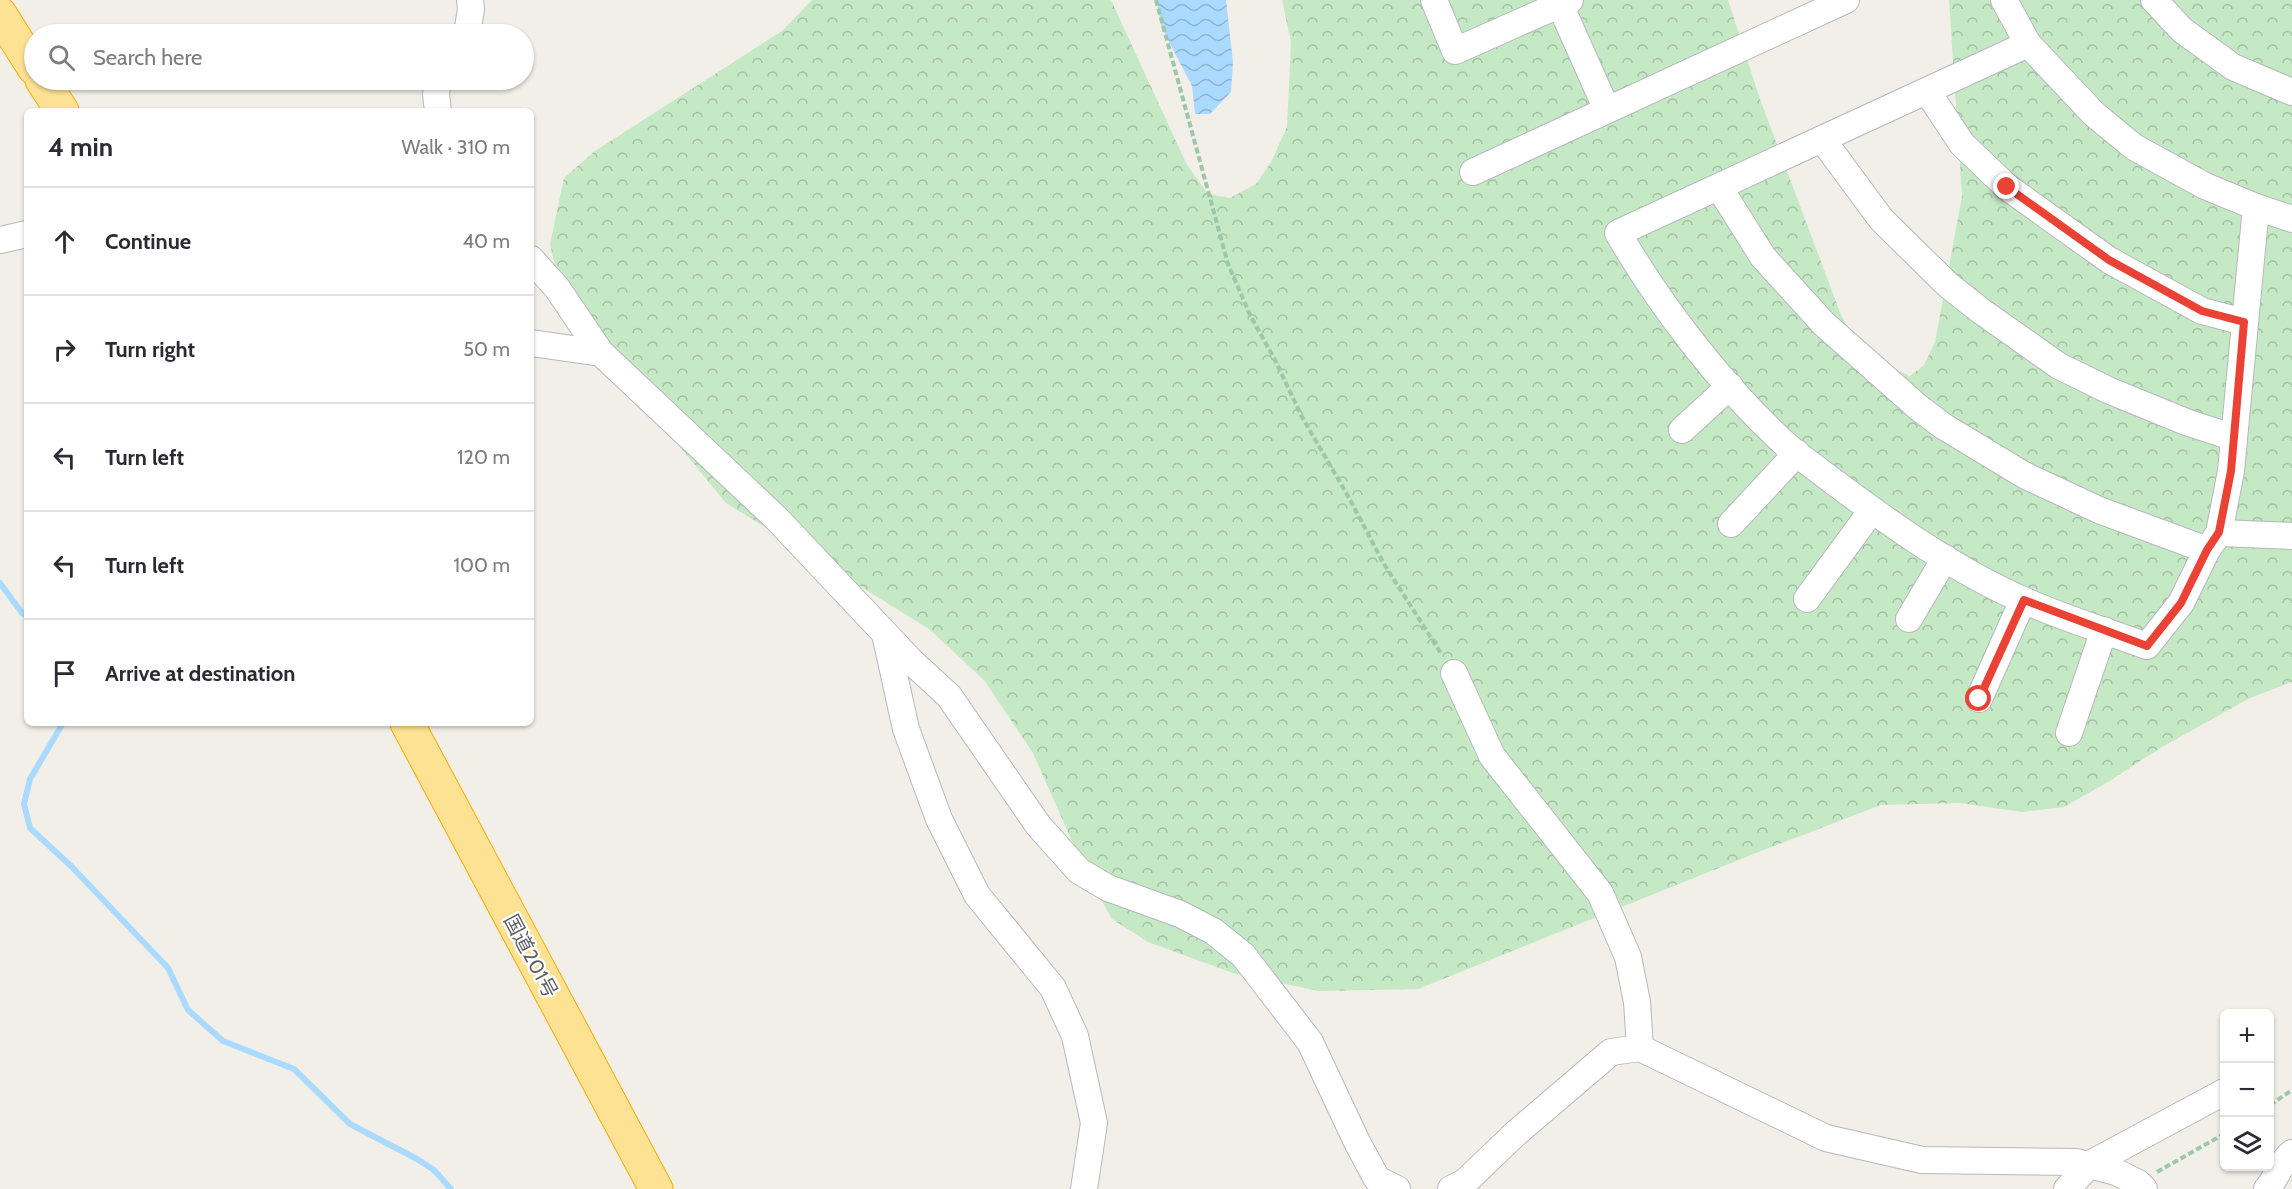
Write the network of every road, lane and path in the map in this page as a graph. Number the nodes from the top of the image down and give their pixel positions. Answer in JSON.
{"nodes":[{"id":1,"x":470,"y":0,"type":"edge"},
{"id":2,"x":1156,"y":0,"type":"edge"},
{"id":3,"x":1434,"y":0,"type":"edge"},
{"id":4,"x":1846,"y":0,"type":"edge"},
{"id":5,"x":2004,"y":0,"type":"edge"},
{"id":6,"x":2154,"y":0,"type":"edge"},
{"id":7,"x":1563,"y":2,"type":"edge"},
{"id":8,"x":0,"y":14,"type":"edge"},
{"id":9,"x":469,"y":24,"type":"edge"},
{"id":10,"x":2028,"y":44,"type":"junction"},
{"id":11,"x":24,"y":52,"type":"edge"},
{"id":12,"x":48,"y":90,"type":"edge"},
{"id":13,"x":437,"y":90,"type":"edge"},
{"id":14,"x":1927,"y":91,"type":"junction"},
{"id":15,"x":2292,"y":92,"type":"edge"},
{"id":16,"x":60,"y":108,"type":"edge"},
{"id":17,"x":438,"y":108,"type":"edge"},
{"id":18,"x":1607,"y":110,"type":"junction"},
{"id":19,"x":1822,"y":140,"type":"junction"},
{"id":20,"x":1473,"y":172,"type":"dead end"},
{"id":21,"x":1719,"y":187,"type":"junction"},
{"id":22,"x":2256,"y":207,"type":"junction"},
{"id":23,"x":2292,"y":219,"type":"edge"},
{"id":24,"x":24,"y":235,"type":"edge"},
{"id":25,"x":0,"y":240,"type":"edge"},
{"id":26,"x":534,"y":262,"type":"edge"},
{"id":27,"x":2244,"y":322,"type":"junction"},
{"id":28,"x":534,"y":343,"type":"edge"},
{"id":29,"x":601,"y":353,"type":"junction"},
{"id":30,"x":1730,"y":386,"type":"junction"},
{"id":31,"x":1682,"y":430,"type":"dead end"},
{"id":32,"x":2232,"y":436,"type":"junction"},
{"id":33,"x":1797,"y":453,"type":"junction"},
{"id":34,"x":1872,"y":510,"type":"junction"},
{"id":35,"x":1731,"y":524,"type":"dead end"},
{"id":36,"x":2292,"y":536,"type":"edge"},
{"id":37,"x":2213,"y":541,"type":"junction"},
{"id":38,"x":1945,"y":558,"type":"junction"},
{"id":39,"x":1807,"y":599,"type":"dead end"},
{"id":40,"x":2024,"y":600,"type":"junction"},
{"id":41,"x":1909,"y":619,"type":"dead end"},
{"id":42,"x":2104,"y":630,"type":"junction"},
{"id":43,"x":885,"y":634,"type":"junction"},
{"id":44,"x":1454,"y":673,"type":"joint"},
{"id":45,"x":1979,"y":699,"type":"dead end"},
{"id":46,"x":409,"y":726,"type":"edge"},
{"id":47,"x":2068,"y":733,"type":"dead end"},
{"id":48,"x":1640,"y":1048,"type":"junction"},
{"id":49,"x":2292,"y":1090,"type":"edge"},
{"id":50,"x":2220,"y":1094,"type":"edge"},
{"id":51,"x":2274,"y":1103,"type":"edge"},
{"id":52,"x":2220,"y":1137,"type":"edge"},
{"id":53,"x":2292,"y":1153,"type":"edge"},
{"id":54,"x":2090,"y":1164,"type":"junction"},
{"id":55,"x":2141,"y":1186,"type":"edge"},
{"id":56,"x":656,"y":1189,"type":"edge"},
{"id":57,"x":1084,"y":1189,"type":"edge"},
{"id":58,"x":1397,"y":1189,"type":"edge"},
{"id":59,"x":1451,"y":1189,"type":"edge"},
{"id":60,"x":2067,"y":1189,"type":"edge"},
{"id":61,"x":2267,"y":1189,"type":"edge"}],
"edges":[{"from":1,"to":9,"type":"street"},
{"from":2,"to":44,"type":"path"},
{"from":3,"to":7,"type":"street"},
{"from":4,"to":18,"type":"street"},
{"from":5,"to":10,"type":"street"},
{"from":6,"to":15,"type":"street"},
{"from":7,"to":18,"type":"street"},
{"from":8,"to":11,"type":"highway"},
{"from":10,"to":14,"type":"street"},
{"from":10,"to":22,"type":"street"},
{"from":12,"to":16,"type":"highway"},
{"from":13,"to":17,"type":"street"},
{"from":14,"to":19,"type":"street"},
{"from":14,"to":27,"type":"street"},
{"from":18,"to":20,"type":"street"},
{"from":19,"to":21,"type":"street"},
{"from":19,"to":32,"type":"street"},
{"from":21,"to":30,"type":"street"},
{"from":21,"to":37,"type":"street"},
{"from":22,"to":23,"type":"street"},
{"from":22,"to":27,"type":"street"},
{"from":24,"to":25,"type":"street"},
{"from":26,"to":29,"type":"street"},
{"from":27,"to":32,"type":"street"},
{"from":28,"to":29,"type":"street"},
{"from":29,"to":43,"type":"street"},
{"from":30,"to":31,"type":"street"},
{"from":30,"to":33,"type":"street"},
{"from":32,"to":37,"type":"street"},
{"from":33,"to":34,"type":"street"},
{"from":33,"to":35,"type":"street"},
{"from":34,"to":38,"type":"street"},
{"from":34,"to":39,"type":"street"},
{"from":36,"to":37,"type":"street"},
{"from":37,"to":42,"type":"street"},
{"from":38,"to":40,"type":"street"},
{"from":38,"to":41,"type":"street"},
{"from":40,"to":42,"type":"street"},
{"from":40,"to":45,"type":"street"},
{"from":42,"to":47,"type":"street"},
{"from":43,"to":57,"type":"street"},
{"from":43,"to":58,"type":"street"},
{"from":44,"to":48,"type":"street"},
{"from":46,"to":56,"type":"highway","name":"国道201号"},
{"from":48,"to":54,"type":"street"},
{"from":48,"to":59,"type":"street"},
{"from":49,"to":51,"type":"path"},
{"from":50,"to":54,"type":"street"},
{"from":52,"to":55,"type":"path"},
{"from":53,"to":61,"type":"street"},
{"from":54,"to":55,"type":"street"},
{"from":54,"to":60,"type":"street"}]}
